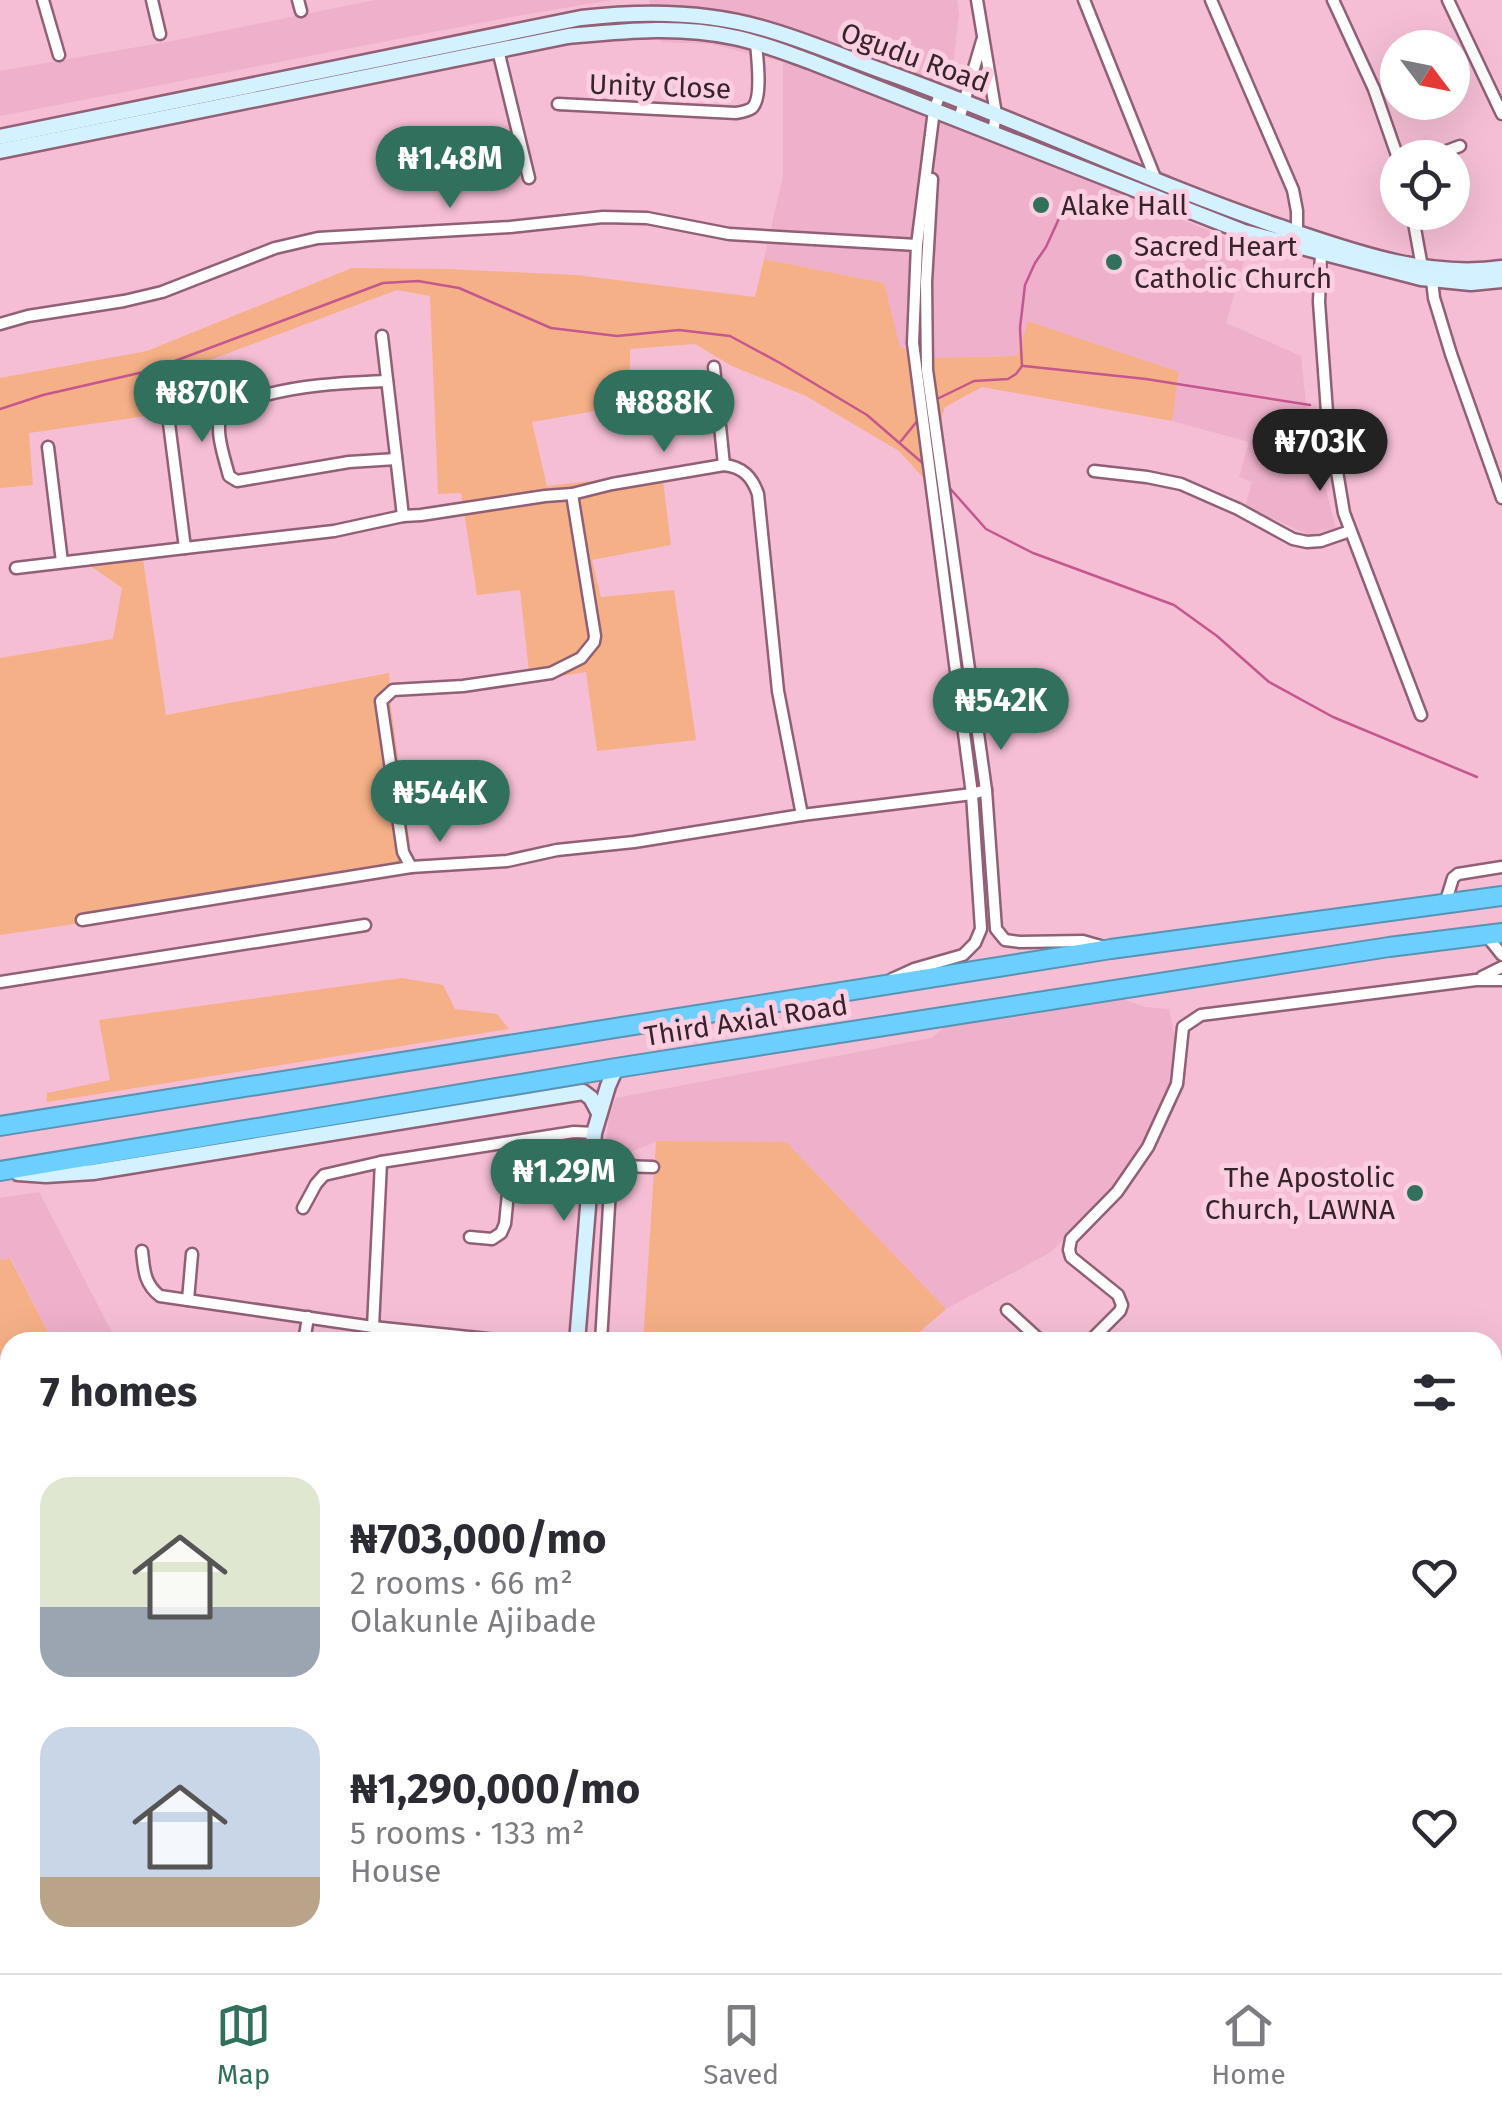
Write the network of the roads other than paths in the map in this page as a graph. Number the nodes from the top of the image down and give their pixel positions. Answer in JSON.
{"nodes":[{"id":1,"x":43,"y":0,"type":"edge"},
{"id":2,"x":152,"y":0,"type":"edge"},
{"id":3,"x":978,"y":0,"type":"edge"},
{"id":4,"x":1084,"y":0,"type":"edge"},
{"id":5,"x":1211,"y":0,"type":"edge"},
{"id":6,"x":1333,"y":0,"type":"edge"},
{"id":7,"x":1448,"y":0,"type":"edge"},
{"id":8,"x":160,"y":34,"type":"dead end"},
{"id":9,"x":983,"y":35,"type":"junction"},
{"id":10,"x":756,"y":43,"type":"junction"},
{"id":11,"x":498,"y":50,"type":"junction"},
{"id":12,"x":59,"y":55,"type":"dead end"},
{"id":13,"x":418,"y":59,"type":"junction"},
{"id":14,"x":944,"y":94,"type":"junction"},
{"id":15,"x":966,"y":101,"type":"junction"},
{"id":16,"x":558,"y":104,"type":"dead end"},
{"id":17,"x":938,"y":111,"type":"junction"},
{"id":18,"x":996,"y":114,"type":"junction"},
{"id":19,"x":1502,"y":114,"type":"edge"},
{"id":20,"x":959,"y":119,"type":"junction"},
{"id":21,"x":993,"y":132,"type":"junction"},
{"id":22,"x":0,"y":137,"type":"edge"},
{"id":23,"x":1392,"y":140,"type":"edge"},
{"id":24,"x":0,"y":152,"type":"edge"},
{"id":25,"x":529,"y":178,"type":"dead end"},
{"id":26,"x":1156,"y":181,"type":"junction"},
{"id":27,"x":1415,"y":230,"type":"edge"},
{"id":28,"x":1296,"y":239,"type":"junction"},
{"id":29,"x":917,"y":245,"type":"junction"},
{"id":30,"x":1320,"y":253,"type":"junction"},
{"id":31,"x":1422,"y":267,"type":"junction"},
{"id":32,"x":1502,"y":268,"type":"edge"},
{"id":33,"x":1432,"y":280,"type":"junction"},
{"id":34,"x":1502,"y":280,"type":"edge"},
{"id":35,"x":0,"y":324,"type":"edge"},
{"id":36,"x":382,"y":336,"type":"dead end"},
{"id":37,"x":714,"y":367,"type":"dead end"},
{"id":38,"x":921,"y":371,"type":"junction"},
{"id":39,"x":387,"y":381,"type":"junction"},
{"id":40,"x":164,"y":384,"type":"dead end"},
{"id":41,"x":48,"y":447,"type":"dead end"},
{"id":42,"x":396,"y":458,"type":"junction"},
{"id":43,"x":724,"y":465,"type":"junction"},
{"id":44,"x":1094,"y":471,"type":"dead end"},
{"id":45,"x":936,"y":489,"type":"junction"},
{"id":46,"x":572,"y":494,"type":"junction"},
{"id":47,"x":1502,"y":498,"type":"edge"},
{"id":48,"x":404,"y":516,"type":"junction"},
{"id":49,"x":1350,"y":531,"type":"junction"},
{"id":50,"x":185,"y":548,"type":"junction"},
{"id":51,"x":62,"y":562,"type":"junction"},
{"id":52,"x":16,"y":568,"type":"dead end"},
{"id":53,"x":1421,"y":715,"type":"dead end"},
{"id":54,"x":986,"y":790,"type":"junction"},
{"id":55,"x":972,"y":794,"type":"junction"},
{"id":56,"x":802,"y":814,"type":"junction"},
{"id":57,"x":1502,"y":867,"type":"edge"},
{"id":58,"x":410,"y":868,"type":"junction"},
{"id":59,"x":1502,"y":896,"type":"edge"},
{"id":60,"x":1445,"y":904,"type":"junction"},
{"id":61,"x":82,"y":920,"type":"dead end"},
{"id":62,"x":366,"y":925,"type":"dead end"},
{"id":63,"x":1494,"y":934,"type":"edge"},
{"id":64,"x":1111,"y":949,"type":"junction"},
{"id":65,"x":1502,"y":955,"type":"edge"},
{"id":66,"x":1502,"y":967,"type":"edge"},
{"id":67,"x":1476,"y":980,"type":"junction"},
{"id":68,"x":1502,"y":980,"type":"edge"},
{"id":69,"x":0,"y":982,"type":"edge"},
{"id":70,"x":877,"y":986,"type":"junction"},
{"id":71,"x":616,"y":1068,"type":"junction"},
{"id":72,"x":599,"y":1113,"type":"junction"},
{"id":73,"x":0,"y":1126,"type":"edge"},
{"id":74,"x":594,"y":1133,"type":"junction"},
{"id":75,"x":513,"y":1142,"type":"junction"},
{"id":76,"x":381,"y":1162,"type":"junction"},
{"id":77,"x":653,"y":1167,"type":"dead end"},
{"id":78,"x":0,"y":1171,"type":"edge"},
{"id":79,"x":303,"y":1208,"type":"dead end"},
{"id":80,"x":470,"y":1237,"type":"dead end"},
{"id":81,"x":142,"y":1251,"type":"dead end"},
{"id":82,"x":192,"y":1254,"type":"dead end"},
{"id":83,"x":188,"y":1300,"type":"junction"},
{"id":84,"x":1007,"y":1310,"type":"dead end"},
{"id":85,"x":308,"y":1317,"type":"junction"},
{"id":86,"x":374,"y":1326,"type":"junction"},
{"id":87,"x":306,"y":1332,"type":"edge"},
{"id":88,"x":416,"y":1332,"type":"edge"},
{"id":89,"x":577,"y":1332,"type":"edge"},
{"id":90,"x":602,"y":1332,"type":"edge"},
{"id":91,"x":1031,"y":1332,"type":"edge"},
{"id":92,"x":1099,"y":1332,"type":"edge"}],
"edges":[{"from":1,"to":12,"type":"street"},
{"from":2,"to":8,"type":"street"},
{"from":3,"to":9,"type":"street"},
{"from":4,"to":26,"type":"street"},
{"from":5,"to":28,"type":"street"},
{"from":6,"to":23,"type":"street"},
{"from":7,"to":19,"type":"street"},
{"from":9,"to":15,"type":"street"},
{"from":9,"to":18,"type":"street"},
{"from":10,"to":11,"type":"main road","name":"Ogudu Road"},
{"from":10,"to":16,"type":"street","name":"Unity Close"},
{"from":10,"to":17,"type":"main road","name":"Ogudu Road"},
{"from":11,"to":13,"type":"main road","name":"Ogudu Road"},
{"from":11,"to":25,"type":"street"},
{"from":13,"to":14,"type":"main road","name":"Ogudu Road"},
{"from":13,"to":22,"type":"main road","name":"Ogudu Road"},
{"from":13,"to":24,"type":"main road","name":"Ogudu Road"},
{"from":14,"to":15,"type":"main road","name":"Ogudu Road"},
{"from":14,"to":17,"type":"street"},
{"from":15,"to":18,"type":"main road","name":"Ogudu Road"},
{"from":15,"to":20,"type":"street"},
{"from":17,"to":20,"type":"main road","name":"Ogudu Road"},
{"from":17,"to":29,"type":"street"},
{"from":17,"to":38,"type":"street"},
{"from":18,"to":21,"type":"street"},
{"from":18,"to":26,"type":"main road","name":"Ogudu Road"},
{"from":20,"to":21,"type":"main road","name":"Ogudu Road"},
{"from":21,"to":28,"type":"main road","name":"Ogudu Road"},
{"from":26,"to":28,"type":"main road","name":"Ogudu Road"},
{"from":27,"to":31,"type":"street"},
{"from":28,"to":30,"type":"main road","name":"Ogudu Road"},
{"from":28,"to":31,"type":"main road","name":"Ogudu Road"},
{"from":29,"to":35,"type":"street"},
{"from":29,"to":38,"type":"street"},
{"from":30,"to":33,"type":"main road","name":"Ogudu Road"},
{"from":30,"to":49,"type":"street"},
{"from":31,"to":32,"type":"main road","name":"Ogudu Road"},
{"from":33,"to":34,"type":"main road","name":"Ogudu Road"},
{"from":33,"to":47,"type":"street"},
{"from":36,"to":39,"type":"street"},
{"from":37,"to":43,"type":"street"},
{"from":38,"to":45,"type":"street"},
{"from":39,"to":42,"type":"street"},
{"from":39,"to":42,"type":"street"},
{"from":40,"to":50,"type":"street"},
{"from":41,"to":51,"type":"street"},
{"from":42,"to":48,"type":"street"},
{"from":43,"to":46,"type":"street"},
{"from":43,"to":56,"type":"street"},
{"from":44,"to":49,"type":"street"},
{"from":45,"to":54,"type":"street"},
{"from":45,"to":55,"type":"street"},
{"from":46,"to":48,"type":"street"},
{"from":46,"to":58,"type":"street"},
{"from":48,"to":50,"type":"street"},
{"from":49,"to":53,"type":"street"},
{"from":50,"to":51,"type":"street"},
{"from":51,"to":52,"type":"street"},
{"from":54,"to":55,"type":"street"},
{"from":54,"to":64,"type":"street"},
{"from":55,"to":56,"type":"street"},
{"from":55,"to":70,"type":"street"},
{"from":56,"to":58,"type":"street"},
{"from":57,"to":60,"type":"street"},
{"from":58,"to":61,"type":"street"},
{"from":59,"to":60,"type":"highway","name":"Third Axial Road"},
{"from":60,"to":64,"type":"highway","name":"Third Axial Road"},
{"from":62,"to":69,"type":"street"},
{"from":63,"to":65,"type":"street"},
{"from":63,"to":71,"type":"highway","name":"Third Axial Road"},
{"from":64,"to":70,"type":"highway","name":"Third Axial Road"},
{"from":66,"to":67,"type":"street"},
{"from":67,"to":68,"type":"street"},
{"from":67,"to":92,"type":"street"},
{"from":70,"to":73,"type":"highway","name":"Third Axial Road"},
{"from":71,"to":72,"type":"main road"},
{"from":71,"to":78,"type":"highway","name":"Third Axial Road"},
{"from":72,"to":74,"type":"main road"},
{"from":72,"to":78,"type":"main road"},
{"from":74,"to":75,"type":"street"},
{"from":74,"to":89,"type":"main road"},
{"from":75,"to":76,"type":"street"},
{"from":75,"to":80,"type":"street"},
{"from":76,"to":79,"type":"street"},
{"from":76,"to":86,"type":"street"},
{"from":77,"to":90,"type":"street"},
{"from":81,"to":83,"type":"street"},
{"from":82,"to":83,"type":"street"},
{"from":83,"to":85,"type":"street"},
{"from":84,"to":91,"type":"street"},
{"from":85,"to":86,"type":"street"},
{"from":85,"to":87,"type":"street"},
{"from":86,"to":88,"type":"street"}]}
